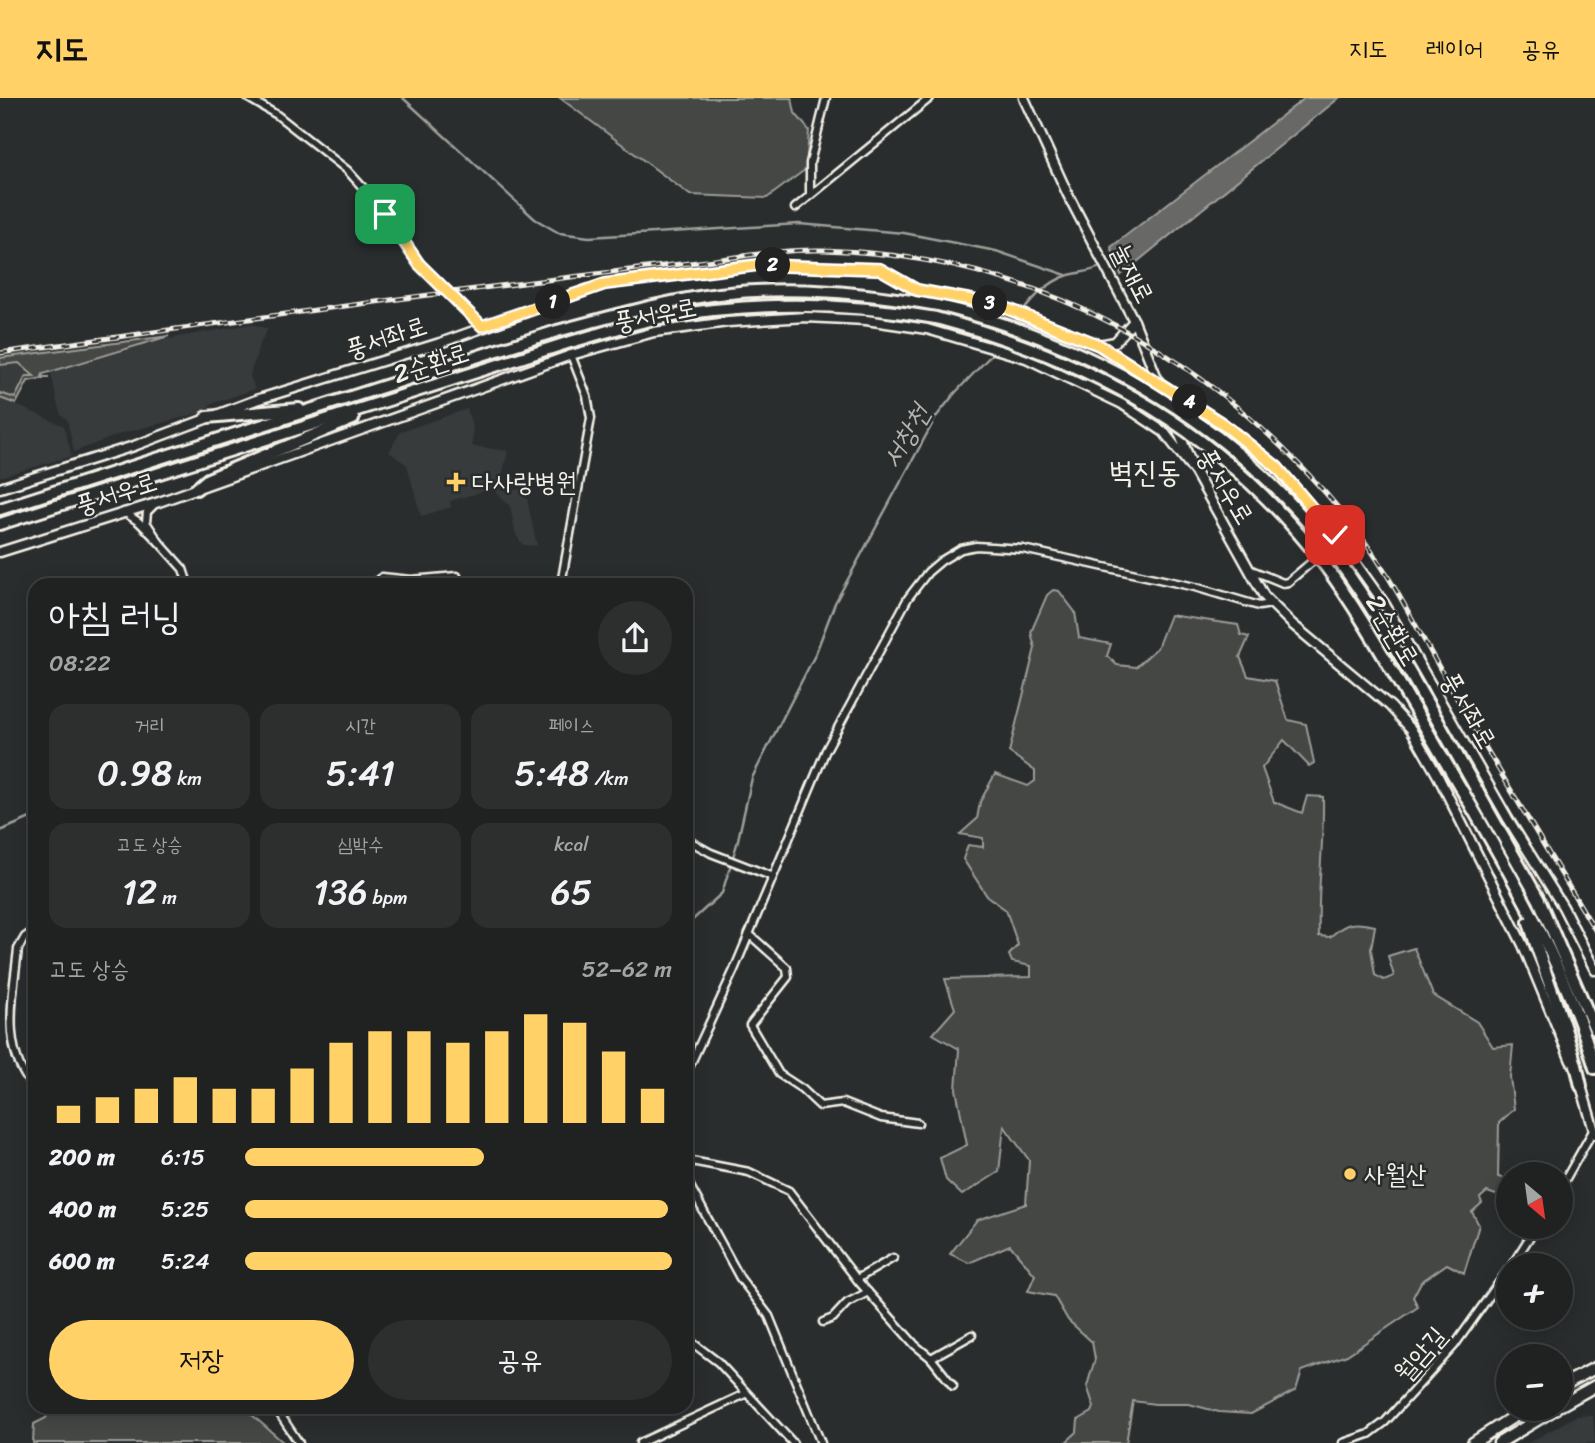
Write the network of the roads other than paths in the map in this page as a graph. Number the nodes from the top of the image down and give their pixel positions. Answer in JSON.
{"nodes":[{"id":1,"x":248,"y":98,"type":"edge"},
{"id":2,"x":826,"y":98,"type":"edge"},
{"id":3,"x":930,"y":98,"type":"edge"},
{"id":4,"x":1024,"y":98,"type":"edge"},
{"id":5,"x":810,"y":197,"type":"junction"},
{"id":6,"x":794,"y":208,"type":"dead end"},
{"id":7,"x":1135,"y":321,"type":"junction"},
{"id":8,"x":482,"y":326,"type":"junction"},
{"id":9,"x":1099,"y":345,"type":"junction"},
{"id":10,"x":1113,"y":353,"type":"junction"},
{"id":11,"x":571,"y":355,"type":"junction"},
{"id":12,"x":1159,"y":380,"type":"junction"},
{"id":13,"x":1078,"y":382,"type":"junction"},
{"id":14,"x":411,"y":394,"type":"junction"},
{"id":15,"x":343,"y":401,"type":"junction"},
{"id":16,"x":1170,"y":407,"type":"junction"},
{"id":17,"x":1139,"y":414,"type":"junction"},
{"id":18,"x":207,"y":417,"type":"junction"},
{"id":19,"x":1195,"y":472,"type":"junction"},
{"id":20,"x":0,"y":488,"type":"edge"},
{"id":21,"x":196,"y":489,"type":"junction"},
{"id":22,"x":159,"y":502,"type":"junction"},
{"id":23,"x":0,"y":509,"type":"edge"},
{"id":24,"x":124,"y":512,"type":"junction"},
{"id":25,"x":0,"y":524,"type":"edge"},
{"id":26,"x":1339,"y":540,"type":"junction"},
{"id":27,"x":159,"y":542,"type":"junction"},
{"id":28,"x":0,"y":552,"type":"edge"},
{"id":29,"x":1249,"y":569,"type":"junction"},
{"id":30,"x":186,"y":578,"type":"edge"},
{"id":31,"x":434,"y":578,"type":"edge"},
{"id":32,"x":458,"y":578,"type":"edge"},
{"id":33,"x":562,"y":578,"type":"edge"},
{"id":34,"x":1271,"y":604,"type":"junction"},
{"id":35,"x":693,"y":843,"type":"edge"},
{"id":36,"x":771,"y":876,"type":"junction"},
{"id":37,"x":1521,"y":896,"type":"junction"},
{"id":38,"x":749,"y":934,"type":"junction"},
{"id":39,"x":28,"y":935,"type":"edge"},
{"id":40,"x":1595,"y":970,"type":"edge"},
{"id":41,"x":1594,"y":1024,"type":"edge"},
{"id":42,"x":693,"y":1058,"type":"edge"},
{"id":43,"x":1595,"y":1068,"type":"edge"},
{"id":44,"x":28,"y":1079,"type":"edge"},
{"id":45,"x":1581,"y":1086,"type":"junction"},
{"id":46,"x":918,"y":1123,"type":"dead end"},
{"id":47,"x":1594,"y":1131,"type":"edge"},
{"id":48,"x":693,"y":1161,"type":"edge"},
{"id":49,"x":1573,"y":1167,"type":"edge"},
{"id":50,"x":693,"y":1192,"type":"edge"},
{"id":51,"x":894,"y":1258,"type":"dead end"},
{"id":52,"x":856,"y":1279,"type":"junction"},
{"id":53,"x":1496,"y":1287,"type":"edge"},
{"id":54,"x":867,"y":1292,"type":"junction"},
{"id":55,"x":823,"y":1322,"type":"dead end"},
{"id":56,"x":972,"y":1335,"type":"dead end"},
{"id":57,"x":693,"y":1343,"type":"edge"},
{"id":58,"x":931,"y":1358,"type":"junction"},
{"id":59,"x":1594,"y":1368,"type":"edge"},
{"id":60,"x":1573,"y":1379,"type":"edge"},
{"id":61,"x":953,"y":1386,"type":"dead end"},
{"id":62,"x":1595,"y":1387,"type":"edge"},
{"id":63,"x":1581,"y":1393,"type":"junction"},
{"id":64,"x":745,"y":1394,"type":"junction"},
{"id":65,"x":1595,"y":1396,"type":"edge"},
{"id":66,"x":1573,"y":1398,"type":"edge"},
{"id":67,"x":280,"y":1414,"type":"edge"},
{"id":68,"x":1507,"y":1421,"type":"edge"},
{"id":69,"x":1535,"y":1421,"type":"edge"},
{"id":70,"x":645,"y":1442,"type":"edge"},
{"id":71,"x":299,"y":1443,"type":"edge"},
{"id":72,"x":793,"y":1443,"type":"edge"},
{"id":73,"x":821,"y":1443,"type":"edge"},
{"id":74,"x":1343,"y":1443,"type":"edge"},
{"id":75,"x":1473,"y":1443,"type":"edge"},
{"id":76,"x":1499,"y":1443,"type":"edge"}],
"edges":[{"from":1,"to":8,"type":"street"},
{"from":2,"to":5,"type":"street"},
{"from":3,"to":5,"type":"street"},
{"from":4,"to":7,"type":"street","name":"눌재로"},
{"from":5,"to":6,"type":"street"},
{"from":7,"to":9,"type":"street"},
{"from":7,"to":12,"type":"street","name":"눌재로"},
{"from":8,"to":9,"type":"street","name":"풍서좌로"},
{"from":8,"to":18,"type":"street","name":"풍서좌로"},
{"from":9,"to":10,"type":"street","name":"풍서좌로"},
{"from":10,"to":12,"type":"street","name":"풍서좌로"},
{"from":10,"to":13,"type":"street"},
{"from":11,"to":13,"type":"street","name":"풍서우로"},
{"from":11,"to":21,"type":"street","name":"풍서우로"},
{"from":11,"to":33,"type":"street"},
{"from":12,"to":16,"type":"street","name":"눌재로"},
{"from":12,"to":26,"type":"street","name":"풍서좌로"},
{"from":13,"to":17,"type":"street","name":"풍서우로"},
{"from":14,"to":21,"type":"highway"},
{"from":14,"to":25,"type":"highway","name":"2순환로"},
{"from":14,"to":37,"type":"highway","name":"2순환로","bridge":true},
{"from":15,"to":18,"type":"highway"},
{"from":15,"to":23,"type":"highway","name":"2순환로"},
{"from":15,"to":41,"type":"highway","name":"2순환로","bridge":true},
{"from":16,"to":17,"type":"street"},
{"from":16,"to":19,"type":"street","name":"눌재로"},
{"from":17,"to":19,"type":"street","name":"풍서우로"},
{"from":18,"to":20,"type":"street","name":"풍서좌로"},
{"from":19,"to":29,"type":"street","name":"풍서우로"},
{"from":21,"to":22,"type":"street","name":"풍서우로"},
{"from":22,"to":24,"type":"street","name":"풍서우로"},
{"from":22,"to":27,"type":"street"},
{"from":24,"to":27,"type":"street"},
{"from":24,"to":28,"type":"street","name":"풍서우로"},
{"from":26,"to":29,"type":"street"},
{"from":26,"to":40,"type":"street","name":"풍서좌로"},
{"from":27,"to":30,"type":"street"},
{"from":29,"to":34,"type":"street","name":"풍서우로"},
{"from":31,"to":32,"type":"street"},
{"from":34,"to":36,"type":"street"},
{"from":34,"to":45,"type":"street","name":"풍서우로"},
{"from":35,"to":36,"type":"street"},
{"from":36,"to":38,"type":"street"},
{"from":37,"to":43,"type":"highway","name":"2순환로"},
{"from":37,"to":45,"type":"highway"},
{"from":38,"to":42,"type":"street"},
{"from":38,"to":46,"type":"street"},
{"from":39,"to":44,"type":"street"},
{"from":45,"to":47,"type":"street","name":"풍서우로"},
{"from":47,"to":49,"type":"street"},
{"from":48,"to":52,"type":"street"},
{"from":50,"to":73,"type":"street"},
{"from":51,"to":52,"type":"street"},
{"from":52,"to":54,"type":"street"},
{"from":53,"to":74,"type":"street","name":"월암길"},
{"from":54,"to":55,"type":"street"},
{"from":54,"to":58,"type":"street"},
{"from":56,"to":58,"type":"street"},
{"from":57,"to":64,"type":"street"},
{"from":58,"to":61,"type":"street"},
{"from":59,"to":60,"type":"main road"},
{"from":62,"to":63,"type":"main road"},
{"from":63,"to":65,"type":"main road"},
{"from":63,"to":66,"type":"main road"},
{"from":64,"to":70,"type":"street"},
{"from":64,"to":72,"type":"street"},
{"from":67,"to":71,"type":"street"},
{"from":68,"to":75,"type":"main road"},
{"from":69,"to":76,"type":"main road"}]}
